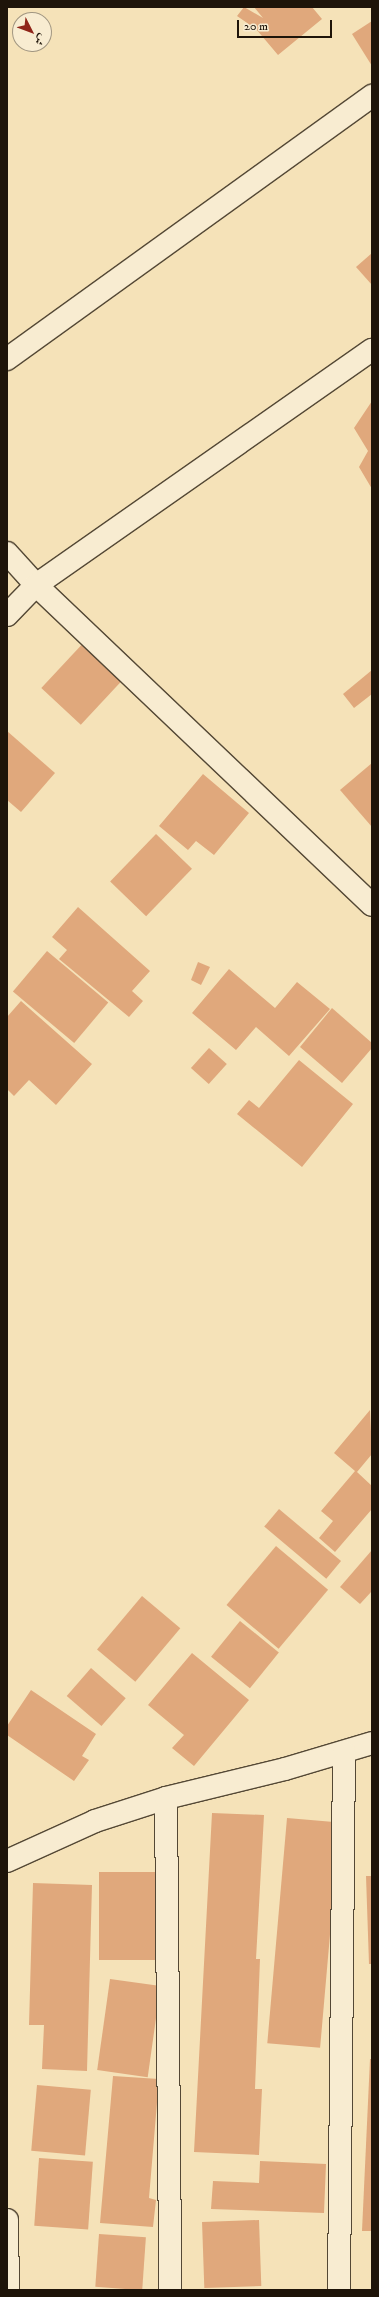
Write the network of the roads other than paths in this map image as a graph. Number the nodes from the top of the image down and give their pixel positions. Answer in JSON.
{"nodes":[{"id":1,"x":372,"y":96,"type":"edge"},
{"id":2,"x":372,"y":350,"type":"edge"},
{"id":3,"x":7,"y":359,"type":"edge"},
{"id":4,"x":7,"y":554,"type":"edge"},
{"id":5,"x":36,"y":585,"type":"junction"},
{"id":6,"x":7,"y":615,"type":"edge"},
{"id":7,"x":372,"y":905,"type":"edge"},
{"id":8,"x":372,"y":1743,"type":"edge"},
{"id":9,"x":344,"y":1752,"type":"junction"},
{"id":10,"x":166,"y":1798,"type":"junction"},
{"id":11,"x":7,"y":1861,"type":"edge"},
{"id":12,"x":7,"y":2220,"type":"edge"},
{"id":13,"x":8,"y":2290,"type":"edge"},
{"id":14,"x":170,"y":2290,"type":"edge"},
{"id":15,"x":339,"y":2290,"type":"edge"}],
"edges":[{"from":1,"to":3,"type":"street"},
{"from":2,"to":5,"type":"street"},
{"from":4,"to":5,"type":"street"},
{"from":5,"to":6,"type":"street"},
{"from":5,"to":7,"type":"street"},
{"from":8,"to":9,"type":"street"},
{"from":9,"to":10,"type":"street"},
{"from":9,"to":15,"type":"street"},
{"from":10,"to":11,"type":"street"},
{"from":10,"to":14,"type":"street"},
{"from":12,"to":13,"type":"street"}]}
